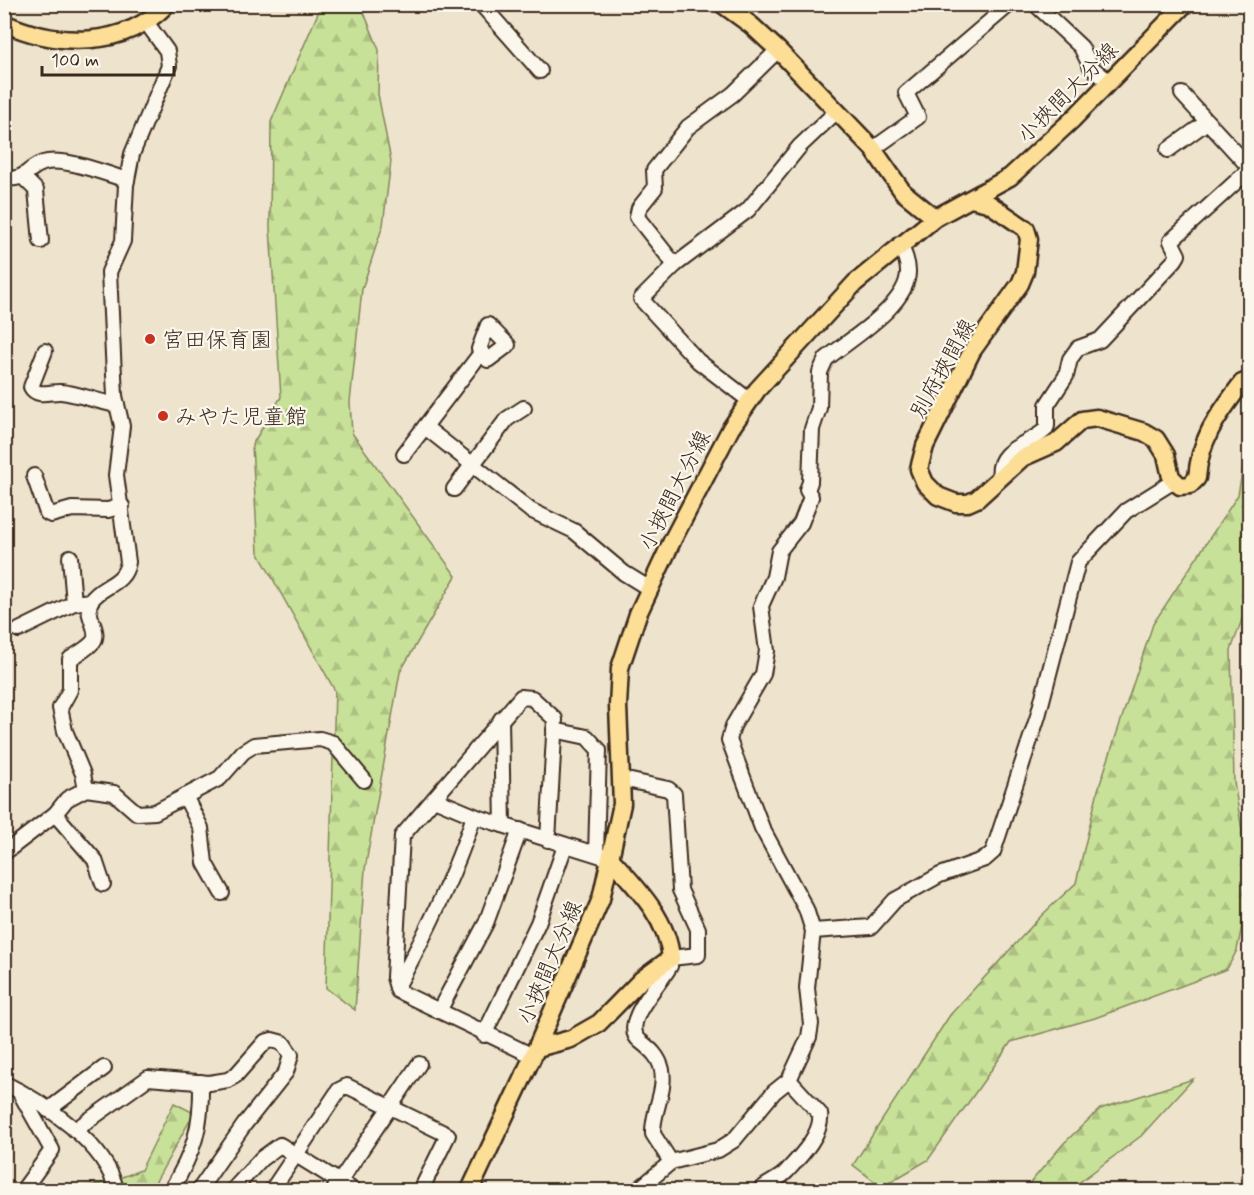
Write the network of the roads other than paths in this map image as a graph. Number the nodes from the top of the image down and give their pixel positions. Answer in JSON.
{"nodes":[{"id":1,"x":481,"y":4,"type":"edge"},
{"id":2,"x":722,"y":4,"type":"edge"},
{"id":3,"x":1010,"y":4,"type":"edge"},
{"id":4,"x":1035,"y":4,"type":"edge"},
{"id":5,"x":1185,"y":4,"type":"edge"},
{"id":6,"x":163,"y":7,"type":"edge"},
{"id":7,"x":146,"y":22,"type":"junction"},
{"id":8,"x":4,"y":23,"type":"edge"},
{"id":9,"x":778,"y":50,"type":"junction"},
{"id":10,"x":540,"y":71,"type":"dead end"},
{"id":11,"x":1109,"y":82,"type":"junction"},
{"id":12,"x":1182,"y":94,"type":"dead end"},
{"id":13,"x":837,"y":111,"type":"junction"},
{"id":14,"x":1207,"y":122,"type":"junction"},
{"id":15,"x":873,"y":149,"type":"junction"},
{"id":16,"x":1168,"y":150,"type":"dead end"},
{"id":17,"x":1250,"y":169,"type":"edge"},
{"id":18,"x":22,"y":177,"type":"junction"},
{"id":19,"x":4,"y":178,"type":"edge"},
{"id":20,"x":127,"y":180,"type":"junction"},
{"id":21,"x":971,"y":199,"type":"junction"},
{"id":22,"x":936,"y":218,"type":"junction"},
{"id":23,"x":41,"y":241,"type":"dead end"},
{"id":24,"x":900,"y":244,"type":"junction"},
{"id":25,"x":675,"y":264,"type":"junction"},
{"id":26,"x":45,"y":351,"type":"dead end"},
{"id":27,"x":481,"y":353,"type":"dead end"},
{"id":28,"x":1250,"y":380,"type":"edge"},
{"id":29,"x":750,"y":401,"type":"junction"},
{"id":30,"x":117,"y":405,"type":"junction"},
{"id":31,"x":524,"y":408,"type":"dead end"},
{"id":32,"x":425,"y":427,"type":"junction"},
{"id":33,"x":404,"y":454,"type":"dead end"},
{"id":34,"x":473,"y":465,"type":"junction"},
{"id":35,"x":34,"y":476,"type":"dead end"},
{"id":36,"x":1000,"y":478,"type":"junction"},
{"id":37,"x":1174,"y":481,"type":"junction"},
{"id":38,"x":454,"y":489,"type":"dead end"},
{"id":39,"x":122,"y":506,"type":"junction"},
{"id":40,"x":70,"y":557,"type":"dead end"},
{"id":41,"x":650,"y":589,"type":"junction"},
{"id":42,"x":91,"y":601,"type":"junction"},
{"id":43,"x":74,"y":603,"type":"junction"},
{"id":44,"x":19,"y":630,"type":"dead end"},
{"id":45,"x":501,"y":719,"type":"junction"},
{"id":46,"x":554,"y":730,"type":"junction"},
{"id":47,"x":622,"y":779,"type":"junction"},
{"id":48,"x":364,"y":780,"type":"dead end"},
{"id":49,"x":86,"y":789,"type":"junction"},
{"id":50,"x":185,"y":796,"type":"junction"},
{"id":51,"x":434,"y":799,"type":"junction"},
{"id":52,"x":55,"y":814,"type":"junction"},
{"id":53,"x":474,"y":816,"type":"junction"},
{"id":54,"x":503,"y":825,"type":"junction"},
{"id":55,"x":520,"y":830,"type":"junction"},
{"id":56,"x":548,"y":840,"type":"junction"},
{"id":57,"x":565,"y":846,"type":"junction"},
{"id":58,"x":4,"y":853,"type":"edge"},
{"id":59,"x":603,"y":856,"type":"junction"},
{"id":60,"x":103,"y":884,"type":"dead end"},
{"id":61,"x":222,"y":893,"type":"dead end"},
{"id":62,"x":813,"y":931,"type":"junction"},
{"id":63,"x":669,"y":960,"type":"junction"},
{"id":64,"x":396,"y":987,"type":"junction"},
{"id":65,"x":440,"y":1011,"type":"junction"},
{"id":66,"x":484,"y":1035,"type":"junction"},
{"id":67,"x":535,"y":1052,"type":"junction"},
{"id":68,"x":419,"y":1064,"type":"dead end"},
{"id":69,"x":104,"y":1068,"type":"dead end"},
{"id":70,"x":789,"y":1080,"type":"junction"},
{"id":71,"x":201,"y":1082,"type":"junction"},
{"id":72,"x":4,"y":1083,"type":"edge"},
{"id":73,"x":19,"y":1091,"type":"junction"},
{"id":74,"x":390,"y":1107,"type":"junction"},
{"id":75,"x":48,"y":1110,"type":"junction"},
{"id":76,"x":75,"y":1130,"type":"junction"},
{"id":77,"x":297,"y":1154,"type":"junction"},
{"id":78,"x":671,"y":1162,"type":"junction"},
{"id":79,"x":337,"y":1186,"type":"edge"},
{"id":80,"x":23,"y":1191,"type":"edge"},
{"id":81,"x":116,"y":1191,"type":"edge"},
{"id":82,"x":171,"y":1191,"type":"edge"},
{"id":83,"x":199,"y":1191,"type":"edge"},
{"id":84,"x":233,"y":1191,"type":"edge"},
{"id":85,"x":272,"y":1191,"type":"edge"},
{"id":86,"x":353,"y":1191,"type":"edge"},
{"id":87,"x":421,"y":1191,"type":"edge"},
{"id":88,"x":470,"y":1191,"type":"edge"},
{"id":89,"x":638,"y":1191,"type":"edge"},
{"id":90,"x":760,"y":1191,"type":"edge"}],
"edges":[{"from":1,"to":10,"type":"street"},
{"from":2,"to":9,"type":"main road"},
{"from":3,"to":15,"type":"street"},
{"from":4,"to":11,"type":"street"},
{"from":5,"to":11,"type":"main road","name":"小挾間大分線"},
{"from":6,"to":7,"type":"main road"},
{"from":7,"to":8,"type":"main road"},
{"from":7,"to":20,"type":"street"},
{"from":9,"to":13,"type":"main road"},
{"from":9,"to":25,"type":"street"},
{"from":11,"to":21,"type":"main road","name":"小挾間大分線"},
{"from":12,"to":14,"type":"street"},
{"from":13,"to":15,"type":"main road"},
{"from":13,"to":25,"type":"street"},
{"from":14,"to":16,"type":"street"},
{"from":14,"to":17,"type":"street"},
{"from":15,"to":22,"type":"main road"},
{"from":17,"to":36,"type":"street"},
{"from":18,"to":19,"type":"street"},
{"from":18,"to":20,"type":"street"},
{"from":18,"to":23,"type":"street"},
{"from":20,"to":30,"type":"street"},
{"from":21,"to":22,"type":"main road"},
{"from":21,"to":36,"type":"main road","name":"別府挾間線"},
{"from":22,"to":24,"type":"main road","name":"小挾間大分線"},
{"from":24,"to":29,"type":"main road","name":"小挾間大分線"},
{"from":24,"to":62,"type":"street"},
{"from":25,"to":29,"type":"street"},
{"from":26,"to":30,"type":"street"},
{"from":27,"to":32,"type":"street"},
{"from":28,"to":37,"type":"main road"},
{"from":29,"to":41,"type":"main road","name":"小挾間大分線"},
{"from":30,"to":39,"type":"street"},
{"from":31,"to":34,"type":"street"},
{"from":32,"to":33,"type":"street"},
{"from":32,"to":34,"type":"street"},
{"from":34,"to":38,"type":"street"},
{"from":34,"to":41,"type":"street"},
{"from":35,"to":39,"type":"street"},
{"from":36,"to":37,"type":"main road","name":"別府挾間線"},
{"from":37,"to":62,"type":"street"},
{"from":39,"to":42,"type":"street"},
{"from":40,"to":43,"type":"street"},
{"from":41,"to":47,"type":"main road","name":"小挾間大分線"},
{"from":42,"to":43,"type":"street"},
{"from":42,"to":49,"type":"street"},
{"from":43,"to":44,"type":"street"},
{"from":45,"to":46,"type":"street"},
{"from":45,"to":51,"type":"street"},
{"from":45,"to":54,"type":"street"},
{"from":46,"to":56,"type":"street"},
{"from":46,"to":59,"type":"street"},
{"from":47,"to":59,"type":"main road","name":"小挾間大分線"},
{"from":47,"to":63,"type":"street"},
{"from":48,"to":50,"type":"street"},
{"from":49,"to":50,"type":"street"},
{"from":49,"to":52,"type":"street"},
{"from":50,"to":61,"type":"street"},
{"from":51,"to":53,"type":"street"},
{"from":51,"to":64,"type":"street"},
{"from":52,"to":58,"type":"street"},
{"from":52,"to":60,"type":"street"},
{"from":53,"to":54,"type":"street"},
{"from":53,"to":64,"type":"street"},
{"from":54,"to":55,"type":"street"},
{"from":55,"to":56,"type":"street"},
{"from":55,"to":65,"type":"street"},
{"from":56,"to":57,"type":"street"},
{"from":57,"to":59,"type":"street"},
{"from":57,"to":66,"type":"street"},
{"from":59,"to":63,"type":"main road"},
{"from":59,"to":67,"type":"main road","name":"小挾間大分線"},
{"from":62,"to":70,"type":"street"},
{"from":63,"to":67,"type":"main road","name":"小挾間大分線"},
{"from":63,"to":78,"type":"street"},
{"from":64,"to":65,"type":"street"},
{"from":65,"to":66,"type":"street"},
{"from":66,"to":67,"type":"street"},
{"from":67,"to":88,"type":"main road","name":"小挾間大分線"},
{"from":68,"to":74,"type":"street"},
{"from":69,"to":75,"type":"street"},
{"from":70,"to":78,"type":"street"},
{"from":70,"to":90,"type":"street"},
{"from":71,"to":76,"type":"street"},
{"from":71,"to":82,"type":"street"},
{"from":71,"to":83,"type":"street"},
{"from":72,"to":73,"type":"street"},
{"from":73,"to":75,"type":"street"},
{"from":73,"to":80,"type":"street"},
{"from":74,"to":77,"type":"street"},
{"from":74,"to":79,"type":"street"},
{"from":74,"to":87,"type":"street"},
{"from":75,"to":76,"type":"street"},
{"from":76,"to":81,"type":"street"},
{"from":77,"to":79,"type":"street"},
{"from":77,"to":84,"type":"street"},
{"from":77,"to":85,"type":"street"},
{"from":78,"to":89,"type":"street"},
{"from":79,"to":86,"type":"street"}]}
